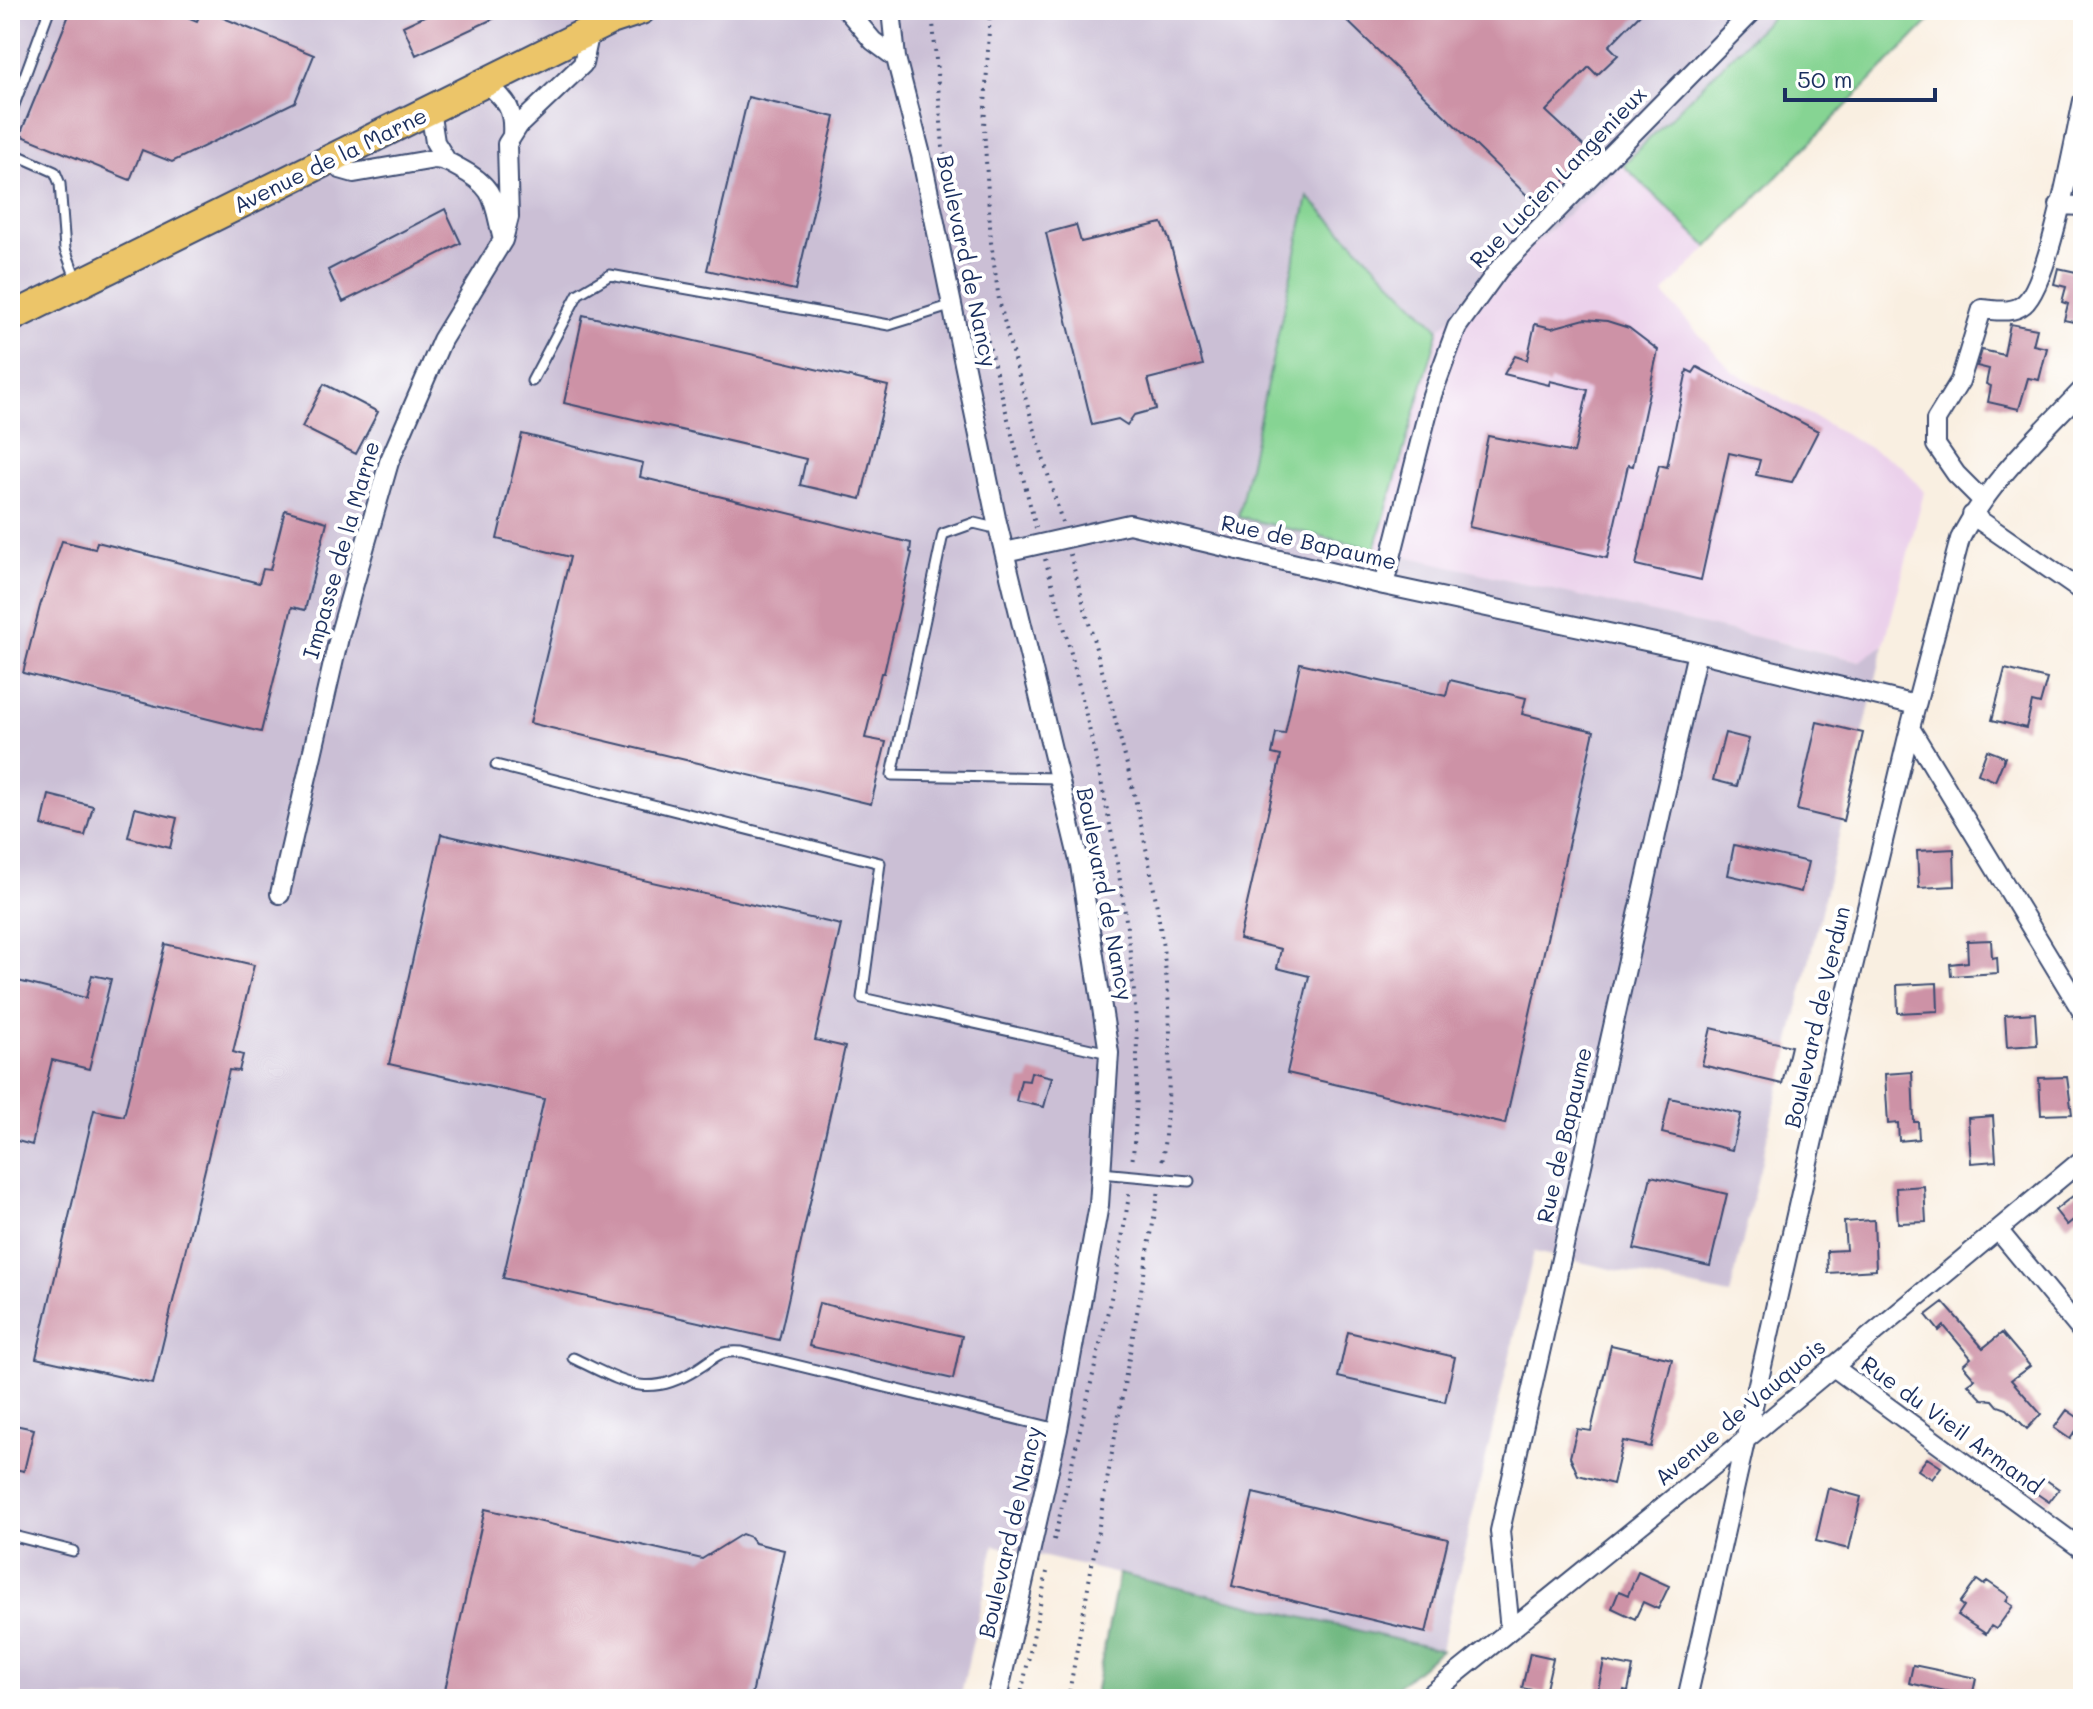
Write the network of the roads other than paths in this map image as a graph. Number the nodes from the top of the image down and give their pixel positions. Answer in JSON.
{"nodes":[{"id":1,"x":49,"y":10,"type":"edge"},
{"id":2,"x":641,"y":10,"type":"edge"},
{"id":3,"x":847,"y":10,"type":"edge"},
{"id":4,"x":891,"y":10,"type":"edge"},
{"id":5,"x":1754,"y":10,"type":"edge"},
{"id":6,"x":590,"y":31,"type":"junction"},
{"id":7,"x":896,"y":58,"type":"junction"},
{"id":8,"x":486,"y":82,"type":"junction"},
{"id":9,"x":2083,"y":101,"type":"edge"},
{"id":10,"x":430,"y":110,"type":"junction"},
{"id":11,"x":10,"y":116,"type":"edge"},
{"id":12,"x":512,"y":135,"type":"junction"},
{"id":13,"x":10,"y":152,"type":"edge"},
{"id":14,"x":333,"y":158,"type":"junction"},
{"id":15,"x":446,"y":160,"type":"junction"},
{"id":16,"x":2059,"y":205,"type":"junction"},
{"id":17,"x":2083,"y":206,"type":"edge"},
{"id":18,"x":503,"y":240,"type":"junction"},
{"id":19,"x":78,"y":284,"type":"junction"},
{"id":20,"x":953,"y":305,"type":"junction"},
{"id":21,"x":12,"y":317,"type":"edge"},
{"id":22,"x":532,"y":381,"type":"dead end"},
{"id":23,"x":2083,"y":389,"type":"edge"},
{"id":24,"x":1978,"y":508,"type":"junction"},
{"id":25,"x":999,"y":529,"type":"junction"},
{"id":26,"x":1005,"y":552,"type":"junction"},
{"id":27,"x":1384,"y":585,"type":"junction"},
{"id":28,"x":2083,"y":592,"type":"edge"},
{"id":29,"x":1697,"y":652,"type":"junction"},
{"id":30,"x":1916,"y":705,"type":"junction"},
{"id":31,"x":1910,"y":728,"type":"junction"},
{"id":32,"x":496,"y":765,"type":"dead end"},
{"id":33,"x":1059,"y":778,"type":"junction"},
{"id":34,"x":280,"y":894,"type":"dead end"},
{"id":35,"x":2083,"y":1013,"type":"edge"},
{"id":36,"x":1109,"y":1053,"type":"junction"},
{"id":37,"x":2083,"y":1159,"type":"edge"},
{"id":38,"x":1101,"y":1173,"type":"junction"},
{"id":39,"x":1189,"y":1181,"type":"dead end"},
{"id":40,"x":1998,"y":1230,"type":"junction"},
{"id":41,"x":2083,"y":1333,"type":"edge"},
{"id":42,"x":573,"y":1358,"type":"dead end"},
{"id":43,"x":1832,"y":1366,"type":"junction"},
{"id":44,"x":1058,"y":1429,"type":"junction"},
{"id":45,"x":1744,"y":1441,"type":"junction"},
{"id":46,"x":10,"y":1535,"type":"edge"},
{"id":47,"x":2083,"y":1550,"type":"edge"},
{"id":48,"x":73,"y":1551,"type":"dead end"},
{"id":49,"x":1510,"y":1630,"type":"junction"},
{"id":50,"x":997,"y":1699,"type":"edge"},
{"id":51,"x":1425,"y":1699,"type":"edge"},
{"id":52,"x":1687,"y":1699,"type":"edge"}],
"edges":[{"from":1,"to":11,"type":"lane"},
{"from":2,"to":6,"type":"main road","name":"Avenue de la Marne"},
{"from":3,"to":7,"type":"street"},
{"from":4,"to":7,"type":"street","name":"Boulevard de Nancy"},
{"from":5,"to":27,"type":"street","name":"Rue Lucien Langenieux"},
{"from":6,"to":8,"type":"main road","name":"Avenue de la Marne"},
{"from":6,"to":12,"type":"street"},
{"from":7,"to":20,"type":"street","name":"Boulevard de Nancy"},
{"from":8,"to":10,"type":"main road","name":"Avenue de la Marne"},
{"from":8,"to":12,"type":"street","name":"Impasse de la Marne"},
{"from":9,"to":16,"type":"street"},
{"from":10,"to":14,"type":"main road","name":"Avenue de la Marne"},
{"from":10,"to":15,"type":"street"},
{"from":12,"to":18,"type":"street","name":"Impasse de la Marne"},
{"from":13,"to":19,"type":"lane"},
{"from":14,"to":15,"type":"street"},
{"from":14,"to":19,"type":"main road","name":"Avenue de la Marne"},
{"from":15,"to":18,"type":"street"},
{"from":16,"to":17,"type":"street"},
{"from":16,"to":24,"type":"street"},
{"from":18,"to":34,"type":"street","name":"Impasse de la Marne"},
{"from":19,"to":21,"type":"main road","name":"Avenue de la Marne"},
{"from":20,"to":22,"type":"lane"},
{"from":20,"to":25,"type":"street","name":"Boulevard de Nancy"},
{"from":23,"to":24,"type":"street","name":"Boulevard de Verdun"},
{"from":24,"to":28,"type":"street"},
{"from":24,"to":30,"type":"street","name":"Boulevard de Verdun"},
{"from":25,"to":26,"type":"street","name":"Boulevard de Nancy"},
{"from":25,"to":33,"type":"lane"},
{"from":26,"to":27,"type":"street","name":"Rue de Bapaume"},
{"from":26,"to":33,"type":"street","name":"Boulevard de Nancy"},
{"from":27,"to":29,"type":"street","name":"Rue de Bapaume"},
{"from":29,"to":30,"type":"street","name":"Rue de Bapaume"},
{"from":29,"to":49,"type":"street","name":"Rue de Bapaume"},
{"from":30,"to":31,"type":"street","name":"Boulevard de Verdun"},
{"from":31,"to":35,"type":"street"},
{"from":31,"to":45,"type":"street","name":"Boulevard de Verdun"},
{"from":32,"to":36,"type":"lane"},
{"from":33,"to":36,"type":"street","name":"Boulevard de Nancy"},
{"from":36,"to":38,"type":"street","name":"Boulevard de Nancy"},
{"from":37,"to":40,"type":"street","name":"Avenue de Vauquois"},
{"from":38,"to":39,"type":"lane"},
{"from":38,"to":44,"type":"street","name":"Boulevard de Nancy"},
{"from":40,"to":41,"type":"street"},
{"from":40,"to":43,"type":"street","name":"Avenue de Vauquois"},
{"from":42,"to":44,"type":"lane"},
{"from":43,"to":45,"type":"street","name":"Avenue de Vauquois"},
{"from":43,"to":47,"type":"street","name":"Rue du Vieil Armand"},
{"from":44,"to":50,"type":"street","name":"Boulevard de Nancy"},
{"from":45,"to":49,"type":"street","name":"Avenue de Vauquois"},
{"from":45,"to":52,"type":"street","name":"Boulevard de Verdun"},
{"from":46,"to":48,"type":"lane"},
{"from":49,"to":51,"type":"street","name":"Avenue de Vauquois"}]}
